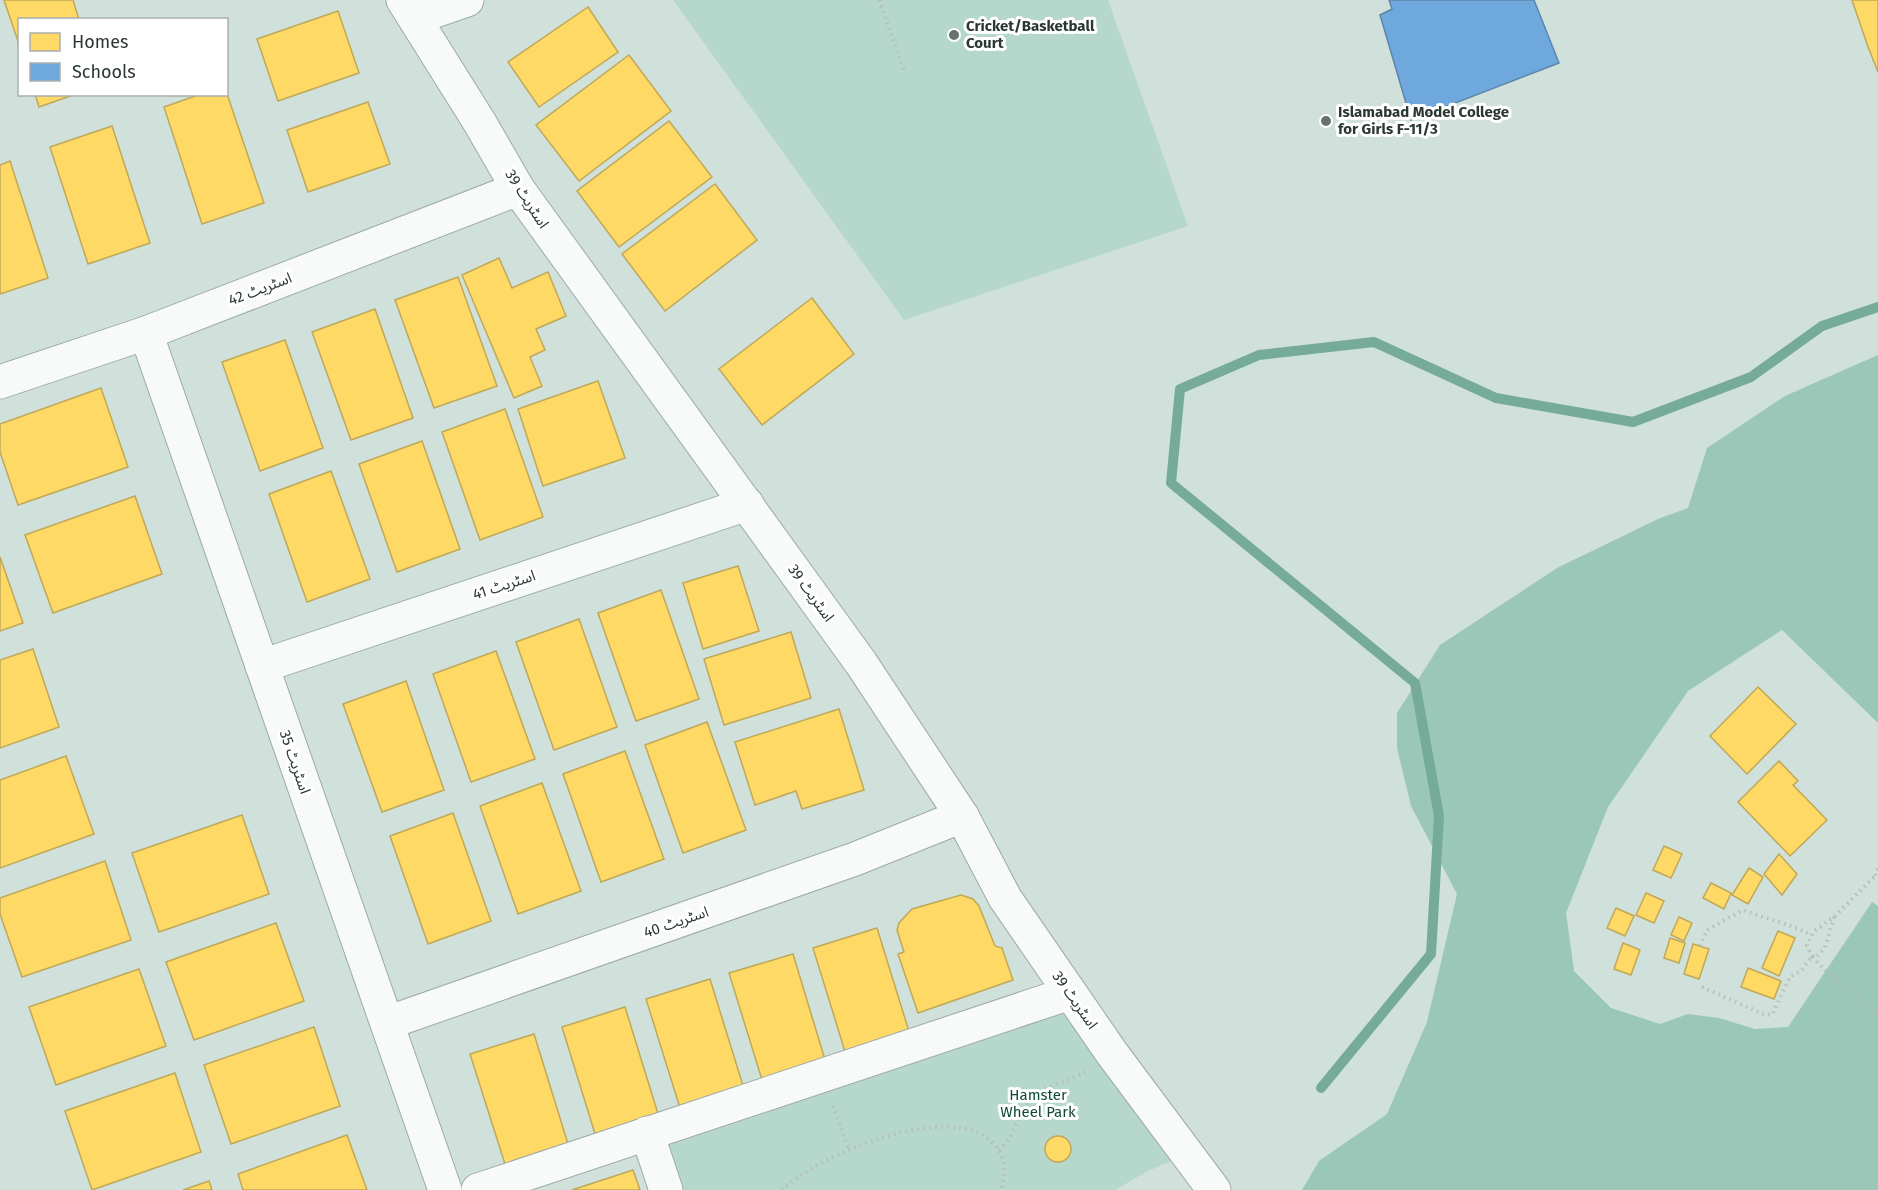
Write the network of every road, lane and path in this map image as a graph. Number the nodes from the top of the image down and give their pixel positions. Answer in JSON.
{"nodes":[{"id":1,"x":467,"y":0,"type":"edge"},
{"id":2,"x":879,"y":0,"type":"edge"},
{"id":3,"x":409,"y":9,"type":"edge"},
{"id":4,"x":904,"y":71,"type":"dead end"},
{"id":5,"x":518,"y":189,"type":"junction"},
{"id":6,"x":146,"y":333,"type":"junction"},
{"id":7,"x":0,"y":382,"type":"edge"},
{"id":8,"x":747,"y":504,"type":"junction"},
{"id":9,"x":262,"y":666,"type":"junction"},
{"id":10,"x":962,"y":816,"type":"junction"},
{"id":11,"x":1878,"y":869,"type":"edge"},
{"id":12,"x":1876,"y":878,"type":"edge"},
{"id":13,"x":1834,"y":917,"type":"junction"},
{"id":14,"x":1810,"y":935,"type":"junction"},
{"id":15,"x":1700,"y":946,"type":"dead end"},
{"id":16,"x":1812,"y":956,"type":"junction"},
{"id":17,"x":1702,"y":987,"type":"dead end"},
{"id":18,"x":1070,"y":993,"type":"junction"},
{"id":19,"x":1878,"y":1014,"type":"edge"},
{"id":20,"x":387,"y":1023,"type":"junction"},
{"id":21,"x":1111,"y":1052,"type":"junction"},
{"id":22,"x":822,"y":1075,"type":"junction"},
{"id":23,"x":647,"y":1133,"type":"junction"},
{"id":24,"x":849,"y":1150,"type":"junction"},
{"id":25,"x":999,"y":1150,"type":"junction"},
{"id":26,"x":445,"y":1190,"type":"edge"},
{"id":27,"x":478,"y":1190,"type":"edge"},
{"id":28,"x":666,"y":1190,"type":"edge"},
{"id":29,"x":782,"y":1190,"type":"edge"},
{"id":30,"x":1001,"y":1190,"type":"edge"},
{"id":31,"x":1214,"y":1190,"type":"edge"}],
"edges":[{"from":1,"to":3,"type":"street"},
{"from":2,"to":4,"type":"path"},
{"from":3,"to":5,"type":"street","name":"اسٹریٹ 39"},
{"from":5,"to":6,"type":"street","name":"اسٹریٹ 42"},
{"from":5,"to":8,"type":"street","name":"اسٹریٹ 39"},
{"from":6,"to":7,"type":"street","name":"اسٹریٹ 42"},
{"from":6,"to":9,"type":"street","name":"اسٹریٹ 35"},
{"from":8,"to":9,"type":"street","name":"اسٹریٹ 41"},
{"from":8,"to":10,"type":"street","name":"اسٹریٹ 39"},
{"from":9,"to":20,"type":"street","name":"اسٹریٹ 35"},
{"from":10,"to":18,"type":"street","name":"اسٹریٹ 39"},
{"from":10,"to":20,"type":"street","name":"اسٹریٹ 40"},
{"from":11,"to":12,"type":"path"},
{"from":12,"to":13,"type":"path"},
{"from":13,"to":14,"type":"path"},
{"from":13,"to":16,"type":"path"},
{"from":14,"to":15,"type":"path"},
{"from":14,"to":16,"type":"path"},
{"from":16,"to":17,"type":"path"},
{"from":16,"to":19,"type":"path"},
{"from":18,"to":21,"type":"street","name":"اسٹریٹ 39"},
{"from":18,"to":22,"type":"street"},
{"from":20,"to":26,"type":"street","name":"اسٹریٹ 35"},
{"from":21,"to":25,"type":"path"},
{"from":21,"to":31,"type":"street","name":"اسٹریٹ 39"},
{"from":22,"to":23,"type":"street"},
{"from":22,"to":24,"type":"path"},
{"from":23,"to":27,"type":"street"},
{"from":23,"to":28,"type":"street"},
{"from":24,"to":25,"type":"path"},
{"from":24,"to":29,"type":"path"},
{"from":25,"to":30,"type":"path"}]}
